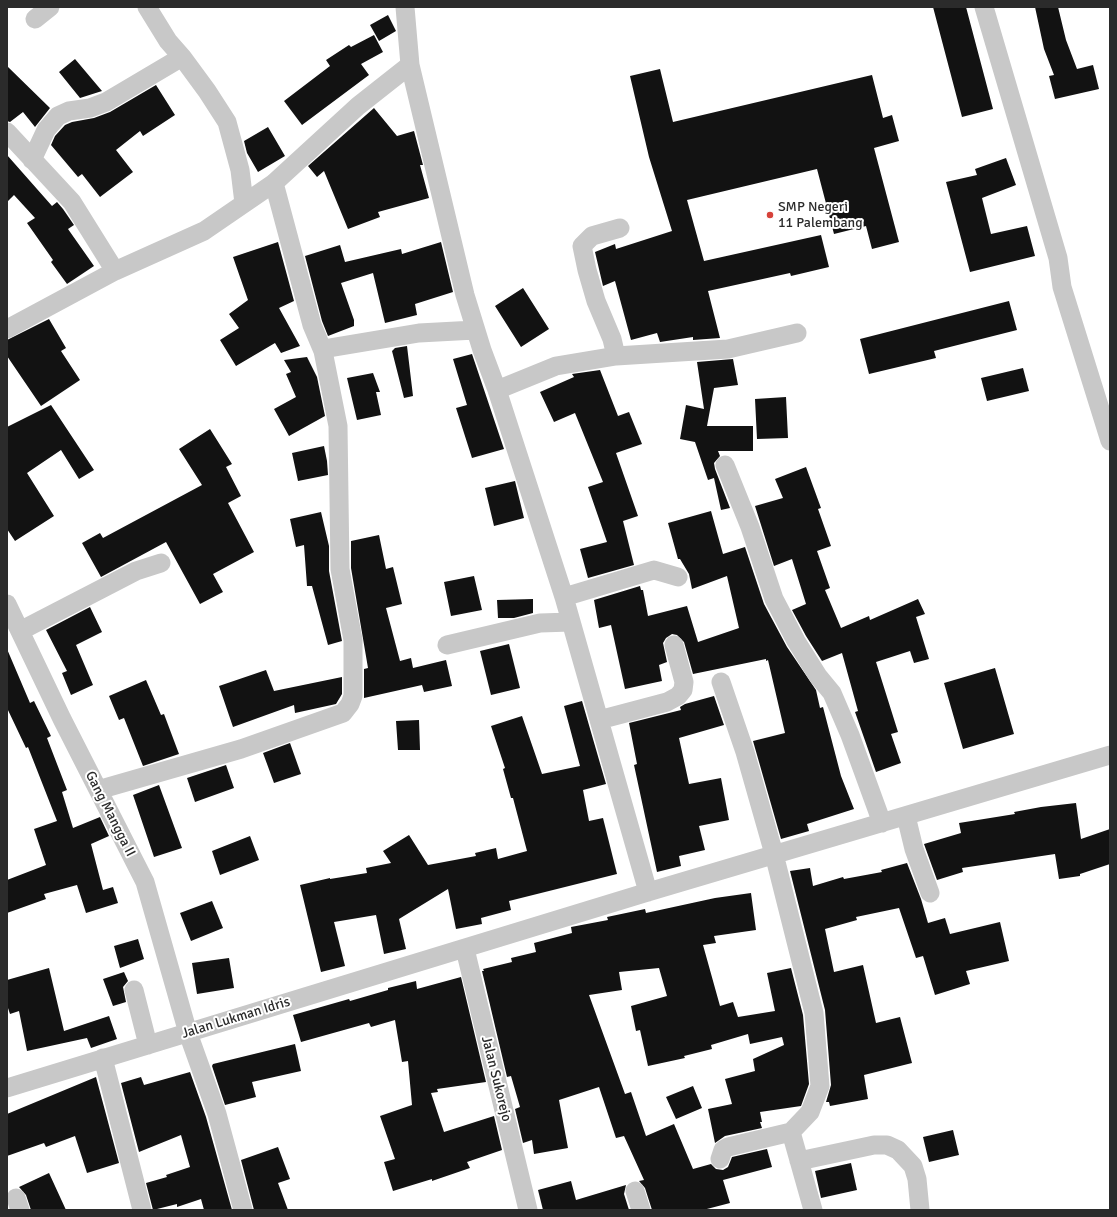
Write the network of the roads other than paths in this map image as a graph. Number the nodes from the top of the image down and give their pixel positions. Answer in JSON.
{"nodes":[{"id":1,"x":50,"y":7,"type":"edge"},
{"id":2,"x":148,"y":7,"type":"edge"},
{"id":3,"x":405,"y":7,"type":"edge"},
{"id":4,"x":984,"y":7,"type":"edge"},
{"id":5,"x":35,"y":19,"type":"dead end"},
{"id":6,"x":182,"y":57,"type":"junction"},
{"id":7,"x":410,"y":65,"type":"junction"},
{"id":8,"x":7,"y":132,"type":"edge"},
{"id":9,"x":32,"y":160,"type":"junction"},
{"id":10,"x":274,"y":183,"type":"junction"},
{"id":11,"x":244,"y":203,"type":"junction"},
{"id":12,"x":620,"y":228,"type":"dead end"},
{"id":13,"x":115,"y":271,"type":"junction"},
{"id":14,"x":7,"y":329,"type":"edge"},
{"id":15,"x":476,"y":330,"type":"junction"},
{"id":16,"x":797,"y":333,"type":"dead end"},
{"id":17,"x":323,"y":351,"type":"junction"},
{"id":18,"x":616,"y":356,"type":"junction"},
{"id":19,"x":497,"y":390,"type":"junction"},
{"id":20,"x":1110,"y":441,"type":"edge"},
{"id":21,"x":725,"y":465,"type":"dead end"},
{"id":22,"x":161,"y":562,"type":"dead end"},
{"id":23,"x":678,"y":577,"type":"dead end"},
{"id":24,"x":564,"y":597,"type":"junction"},
{"id":25,"x":7,"y":604,"type":"edge"},
{"id":26,"x":571,"y":622,"type":"junction"},
{"id":27,"x":20,"y":630,"type":"junction"},
{"id":28,"x":447,"y":645,"type":"dead end"},
{"id":29,"x":674,"y":645,"type":"dead end"},
{"id":30,"x":721,"y":682,"type":"dead end"},
{"id":31,"x":599,"y":720,"type":"junction"},
{"id":32,"x":1110,"y":754,"type":"edge"},
{"id":33,"x":98,"y":790,"type":"junction"},
{"id":34,"x":906,"y":816,"type":"junction"},
{"id":35,"x":882,"y":823,"type":"junction"},
{"id":36,"x":774,"y":854,"type":"junction"},
{"id":37,"x":648,"y":892,"type":"junction"},
{"id":38,"x":930,"y":893,"type":"dead end"},
{"id":39,"x":465,"y":949,"type":"junction"},
{"id":40,"x":134,"y":990,"type":"dead end"},
{"id":41,"x":188,"y":1033,"type":"junction"},
{"id":42,"x":148,"y":1045,"type":"junction"},
{"id":43,"x":103,"y":1058,"type":"junction"},
{"id":44,"x":9,"y":1082,"type":"edge"},
{"id":45,"x":791,"y":1132,"type":"junction"},
{"id":46,"x":720,"y":1159,"type":"dead end"},
{"id":47,"x":799,"y":1161,"type":"junction"},
{"id":48,"x":635,"y":1191,"type":"dead end"},
{"id":49,"x":142,"y":1210,"type":"edge"},
{"id":50,"x":243,"y":1210,"type":"edge"},
{"id":51,"x":528,"y":1210,"type":"edge"},
{"id":52,"x":641,"y":1210,"type":"edge"},
{"id":53,"x":813,"y":1210,"type":"edge"},
{"id":54,"x":920,"y":1210,"type":"edge"}],
"edges":[{"from":1,"to":5,"type":"street"},
{"from":2,"to":6,"type":"street"},
{"from":3,"to":7,"type":"street"},
{"from":4,"to":20,"type":"street"},
{"from":6,"to":9,"type":"street"},
{"from":6,"to":11,"type":"street"},
{"from":7,"to":10,"type":"street"},
{"from":7,"to":15,"type":"street"},
{"from":8,"to":9,"type":"street"},
{"from":9,"to":13,"type":"street"},
{"from":10,"to":11,"type":"street"},
{"from":10,"to":17,"type":"street"},
{"from":11,"to":13,"type":"street"},
{"from":12,"to":18,"type":"street"},
{"from":13,"to":14,"type":"street"},
{"from":15,"to":17,"type":"street"},
{"from":15,"to":19,"type":"street"},
{"from":16,"to":18,"type":"street"},
{"from":17,"to":33,"type":"street"},
{"from":18,"to":19,"type":"street"},
{"from":19,"to":24,"type":"street"},
{"from":21,"to":35,"type":"street"},
{"from":22,"to":27,"type":"street"},
{"from":23,"to":24,"type":"street"},
{"from":24,"to":26,"type":"street"},
{"from":25,"to":27,"type":"street","name":"Gang Mangga II"},
{"from":26,"to":28,"type":"street"},
{"from":26,"to":31,"type":"street"},
{"from":27,"to":33,"type":"street","name":"Gang Mangga II"},
{"from":29,"to":31,"type":"street"},
{"from":30,"to":36,"type":"street"},
{"from":31,"to":37,"type":"street"},
{"from":32,"to":34,"type":"street","name":"Jalan Lukman Idris"},
{"from":33,"to":41,"type":"street","name":"Gang Mangga II"},
{"from":34,"to":35,"type":"street","name":"Jalan Lukman Idris"},
{"from":34,"to":38,"type":"street"},
{"from":35,"to":36,"type":"street","name":"Jalan Lukman Idris"},
{"from":36,"to":37,"type":"street","name":"Jalan Lukman Idris"},
{"from":36,"to":45,"type":"street"},
{"from":37,"to":39,"type":"street","name":"Jalan Lukman Idris"},
{"from":39,"to":41,"type":"street","name":"Jalan Lukman Idris"},
{"from":39,"to":51,"type":"street","name":"Jalan Sukorejo"},
{"from":40,"to":42,"type":"street"},
{"from":41,"to":42,"type":"street","name":"Jalan Lukman Idris"},
{"from":41,"to":50,"type":"street","name":"Gang Mangga II"},
{"from":42,"to":43,"type":"street","name":"Jalan Lukman Idris"},
{"from":43,"to":44,"type":"street","name":"Jalan Lukman Idris"},
{"from":43,"to":49,"type":"street"},
{"from":45,"to":46,"type":"street"},
{"from":45,"to":47,"type":"street"},
{"from":47,"to":53,"type":"street"},
{"from":47,"to":54,"type":"street"},
{"from":48,"to":52,"type":"street"}]}
